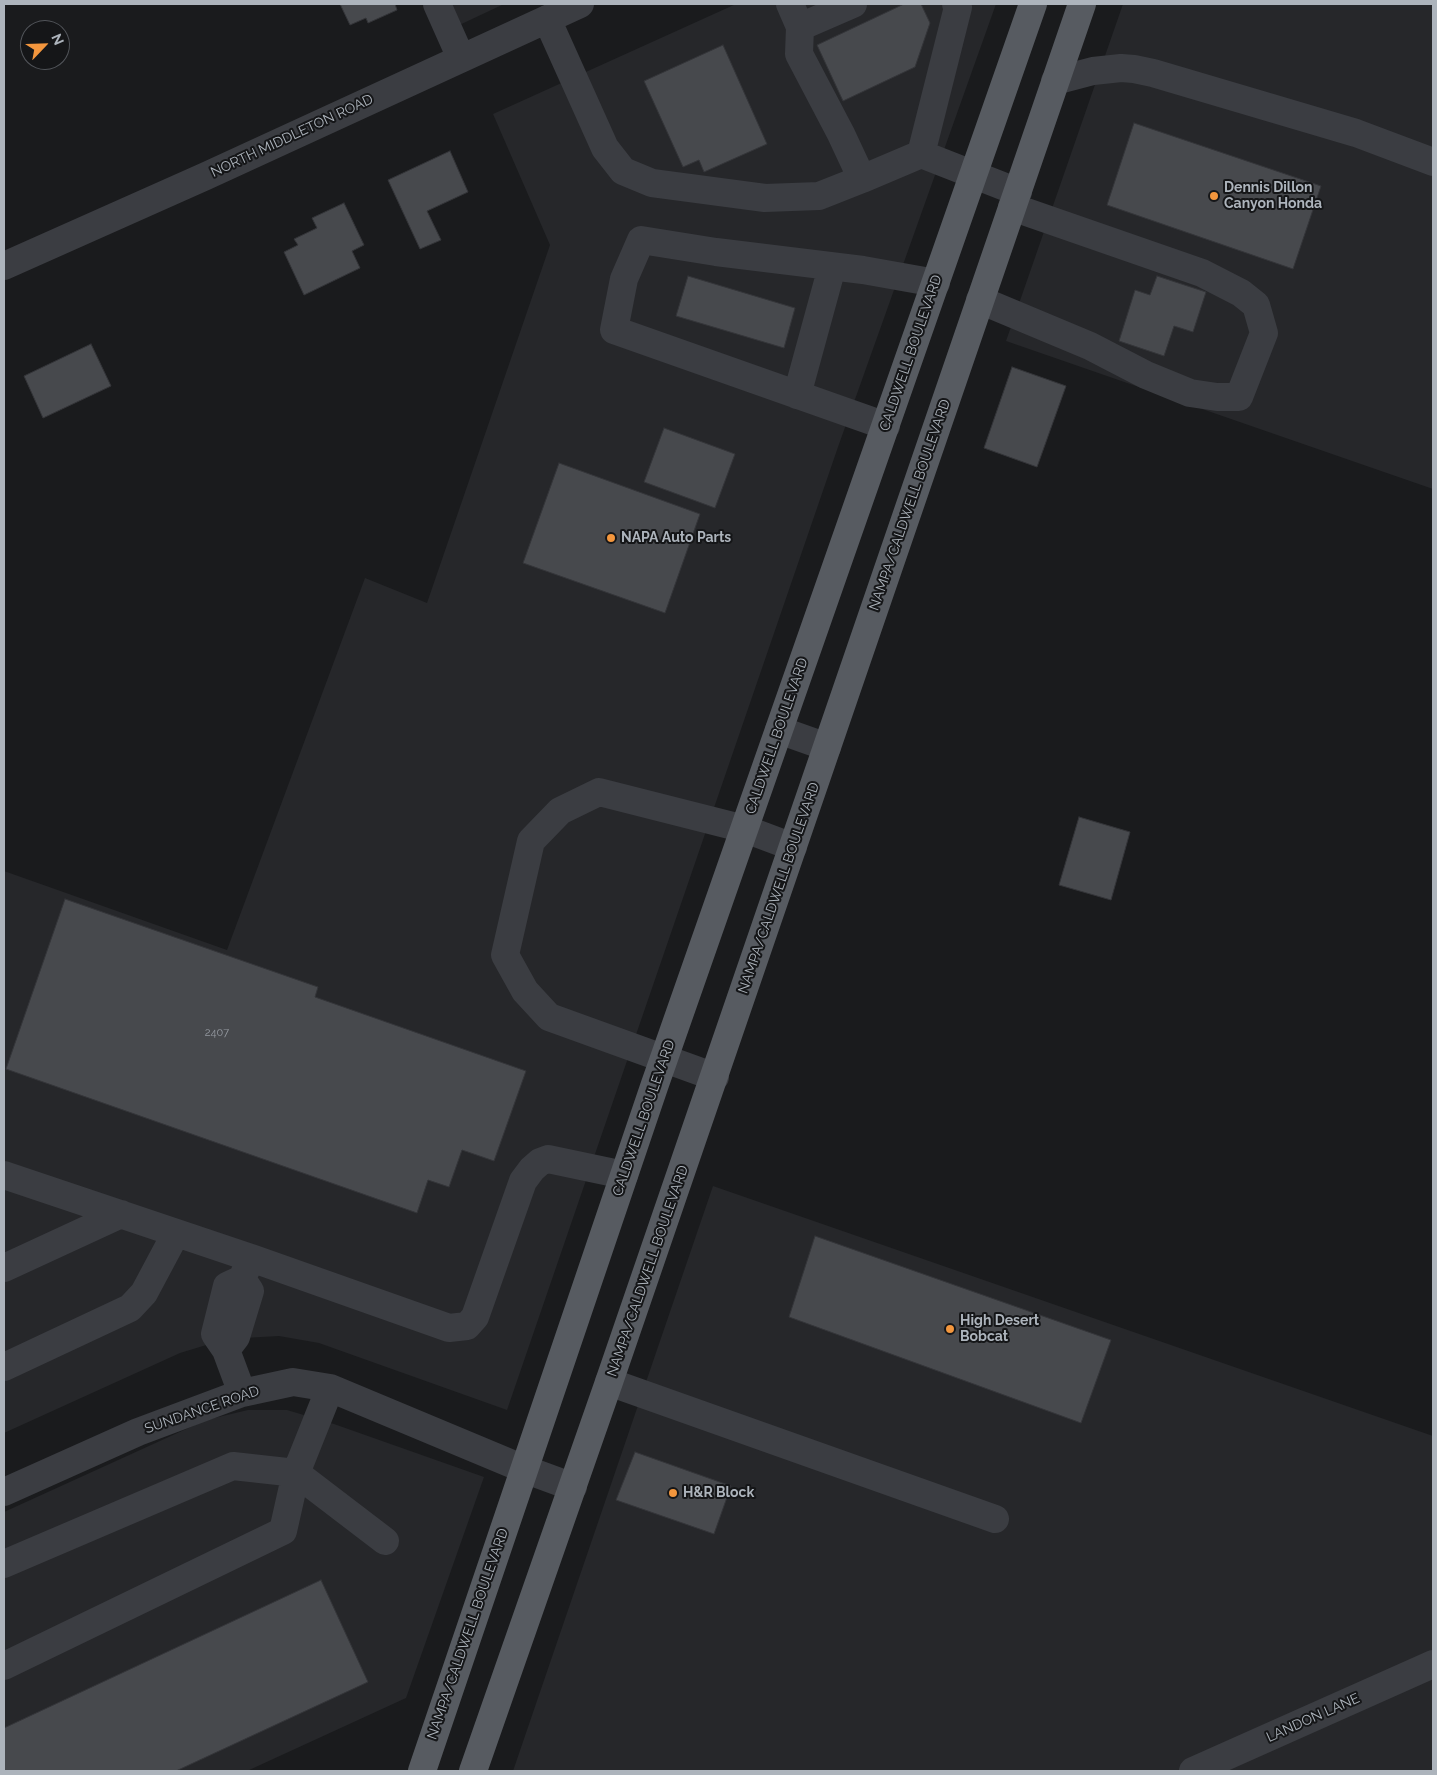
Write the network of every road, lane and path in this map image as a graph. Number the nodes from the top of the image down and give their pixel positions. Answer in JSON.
{"nodes":[{"id":1,"x":437,"y":4,"type":"edge"},
{"id":2,"x":580,"y":4,"type":"edge"},
{"id":3,"x":853,"y":4,"type":"edge"},
{"id":4,"x":956,"y":4,"type":"edge"},
{"id":5,"x":1033,"y":4,"type":"edge"},
{"id":6,"x":1082,"y":4,"type":"edge"},
{"id":7,"x":795,"y":15,"type":"edge"},
{"id":8,"x":547,"y":19,"type":"junction"},
{"id":9,"x":461,"y":58,"type":"junction"},
{"id":10,"x":1055,"y":82,"type":"junction"},
{"id":11,"x":921,"y":154,"type":"junction"},
{"id":12,"x":1433,"y":162,"type":"edge"},
{"id":13,"x":974,"y":176,"type":"junction"},
{"id":14,"x":862,"y":179,"type":"junction"},
{"id":15,"x":1015,"y":199,"type":"junction"},
{"id":16,"x":4,"y":266,"type":"edge"},
{"id":17,"x":832,"y":267,"type":"junction"},
{"id":18,"x":936,"y":282,"type":"junction"},
{"id":19,"x":980,"y":300,"type":"junction"},
{"id":20,"x":798,"y":395,"type":"junction"},
{"id":21,"x":886,"y":426,"type":"junction"},
{"id":22,"x":779,"y":730,"type":"junction"},
{"id":23,"x":827,"y":747,"type":"junction"},
{"id":24,"x":745,"y":829,"type":"junction"},
{"id":25,"x":793,"y":847,"type":"junction"},
{"id":26,"x":664,"y":1060,"type":"junction"},
{"id":27,"x":714,"y":1077,"type":"junction"},
{"id":28,"x":4,"y":1175,"type":"edge"},
{"id":29,"x":624,"y":1175,"type":"junction"},
{"id":30,"x":121,"y":1214,"type":"junction"},
{"id":31,"x":176,"y":1232,"type":"junction"},
{"id":32,"x":4,"y":1268,"type":"edge"},
{"id":33,"x":247,"y":1268,"type":"junction"},
{"id":34,"x":4,"y":1367,"type":"edge"},
{"id":35,"x":609,"y":1382,"type":"junction"},
{"id":36,"x":330,"y":1388,"type":"junction"},
{"id":37,"x":242,"y":1393,"type":"junction"},
{"id":38,"x":524,"y":1469,"type":"junction"},
{"id":39,"x":296,"y":1473,"type":"junction"},
{"id":40,"x":573,"y":1487,"type":"junction"},
{"id":41,"x":4,"y":1492,"type":"edge"},
{"id":42,"x":995,"y":1519,"type":"dead end"},
{"id":43,"x":385,"y":1541,"type":"dead end"},
{"id":44,"x":4,"y":1564,"type":"edge"},
{"id":45,"x":1433,"y":1664,"type":"edge"},
{"id":46,"x":4,"y":1666,"type":"edge"},
{"id":47,"x":422,"y":1771,"type":"edge"},
{"id":48,"x":473,"y":1771,"type":"edge"},
{"id":49,"x":1193,"y":1771,"type":"edge"}],
"edges":[{"from":1,"to":9,"type":"street"},
{"from":2,"to":8,"type":"street","name":"NORTH MIDDLETON ROAD"},
{"from":3,"to":7,"type":"street"},
{"from":4,"to":11,"type":"street"},
{"from":5,"to":13,"type":"main road","name":"CALDWELL BOULEVARD"},
{"from":6,"to":10,"type":"main road","name":"NAMPA/CALDWELL BOULEVARD"},
{"from":7,"to":14,"type":"street"},
{"from":8,"to":9,"type":"street","name":"NORTH MIDDLETON ROAD"},
{"from":8,"to":14,"type":"street"},
{"from":9,"to":16,"type":"street","name":"NORTH MIDDLETON ROAD"},
{"from":10,"to":12,"type":"street"},
{"from":10,"to":15,"type":"main road","name":"NAMPA/CALDWELL BOULEVARD"},
{"from":11,"to":13,"type":"street"},
{"from":11,"to":14,"type":"street"},
{"from":13,"to":15,"type":"street"},
{"from":13,"to":18,"type":"main road","name":"CALDWELL BOULEVARD"},
{"from":15,"to":19,"type":"main road","name":"NAMPA/CALDWELL BOULEVARD"},
{"from":15,"to":19,"type":"street"},
{"from":17,"to":18,"type":"street"},
{"from":17,"to":20,"type":"street"},
{"from":17,"to":20,"type":"street"},
{"from":18,"to":21,"type":"main road","name":"CALDWELL BOULEVARD"},
{"from":19,"to":23,"type":"main road","name":"NAMPA/CALDWELL BOULEVARD"},
{"from":20,"to":21,"type":"street"},
{"from":21,"to":22,"type":"main road","name":"CALDWELL BOULEVARD"},
{"from":22,"to":23,"type":"street"},
{"from":22,"to":24,"type":"main road","name":"CALDWELL BOULEVARD"},
{"from":23,"to":25,"type":"main road","name":"NAMPA/CALDWELL BOULEVARD"},
{"from":24,"to":25,"type":"street"},
{"from":24,"to":26,"type":"main road","name":"CALDWELL BOULEVARD"},
{"from":24,"to":26,"type":"street"},
{"from":25,"to":27,"type":"main road","name":"NAMPA/CALDWELL BOULEVARD"},
{"from":26,"to":27,"type":"street"},
{"from":26,"to":29,"type":"main road","name":"CALDWELL BOULEVARD"},
{"from":27,"to":35,"type":"main road","name":"NAMPA/CALDWELL BOULEVARD"},
{"from":28,"to":30,"type":"street"},
{"from":29,"to":33,"type":"street"},
{"from":29,"to":38,"type":"main road","name":"CALDWELL BOULEVARD"},
{"from":30,"to":31,"type":"street"},
{"from":30,"to":32,"type":"street"},
{"from":31,"to":33,"type":"street"},
{"from":31,"to":34,"type":"street"},
{"from":33,"to":37,"type":"street"},
{"from":35,"to":40,"type":"main road","name":"NAMPA/CALDWELL BOULEVARD"},
{"from":35,"to":42,"type":"street"},
{"from":36,"to":37,"type":"street","name":"SUNDANCE ROAD"},
{"from":36,"to":38,"type":"street","name":"SUNDANCE ROAD"},
{"from":36,"to":39,"type":"street"},
{"from":37,"to":41,"type":"street","name":"SUNDANCE ROAD"},
{"from":38,"to":40,"type":"street","name":"SUNDANCE ROAD"},
{"from":38,"to":47,"type":"main road","name":"NAMPA/CALDWELL BOULEVARD"},
{"from":39,"to":43,"type":"street"},
{"from":39,"to":44,"type":"street"},
{"from":39,"to":46,"type":"street"},
{"from":40,"to":48,"type":"main road","name":"NAMPA/CALDWELL BOULEVARD"},
{"from":45,"to":49,"type":"street","name":"LANDON LANE"}]}
